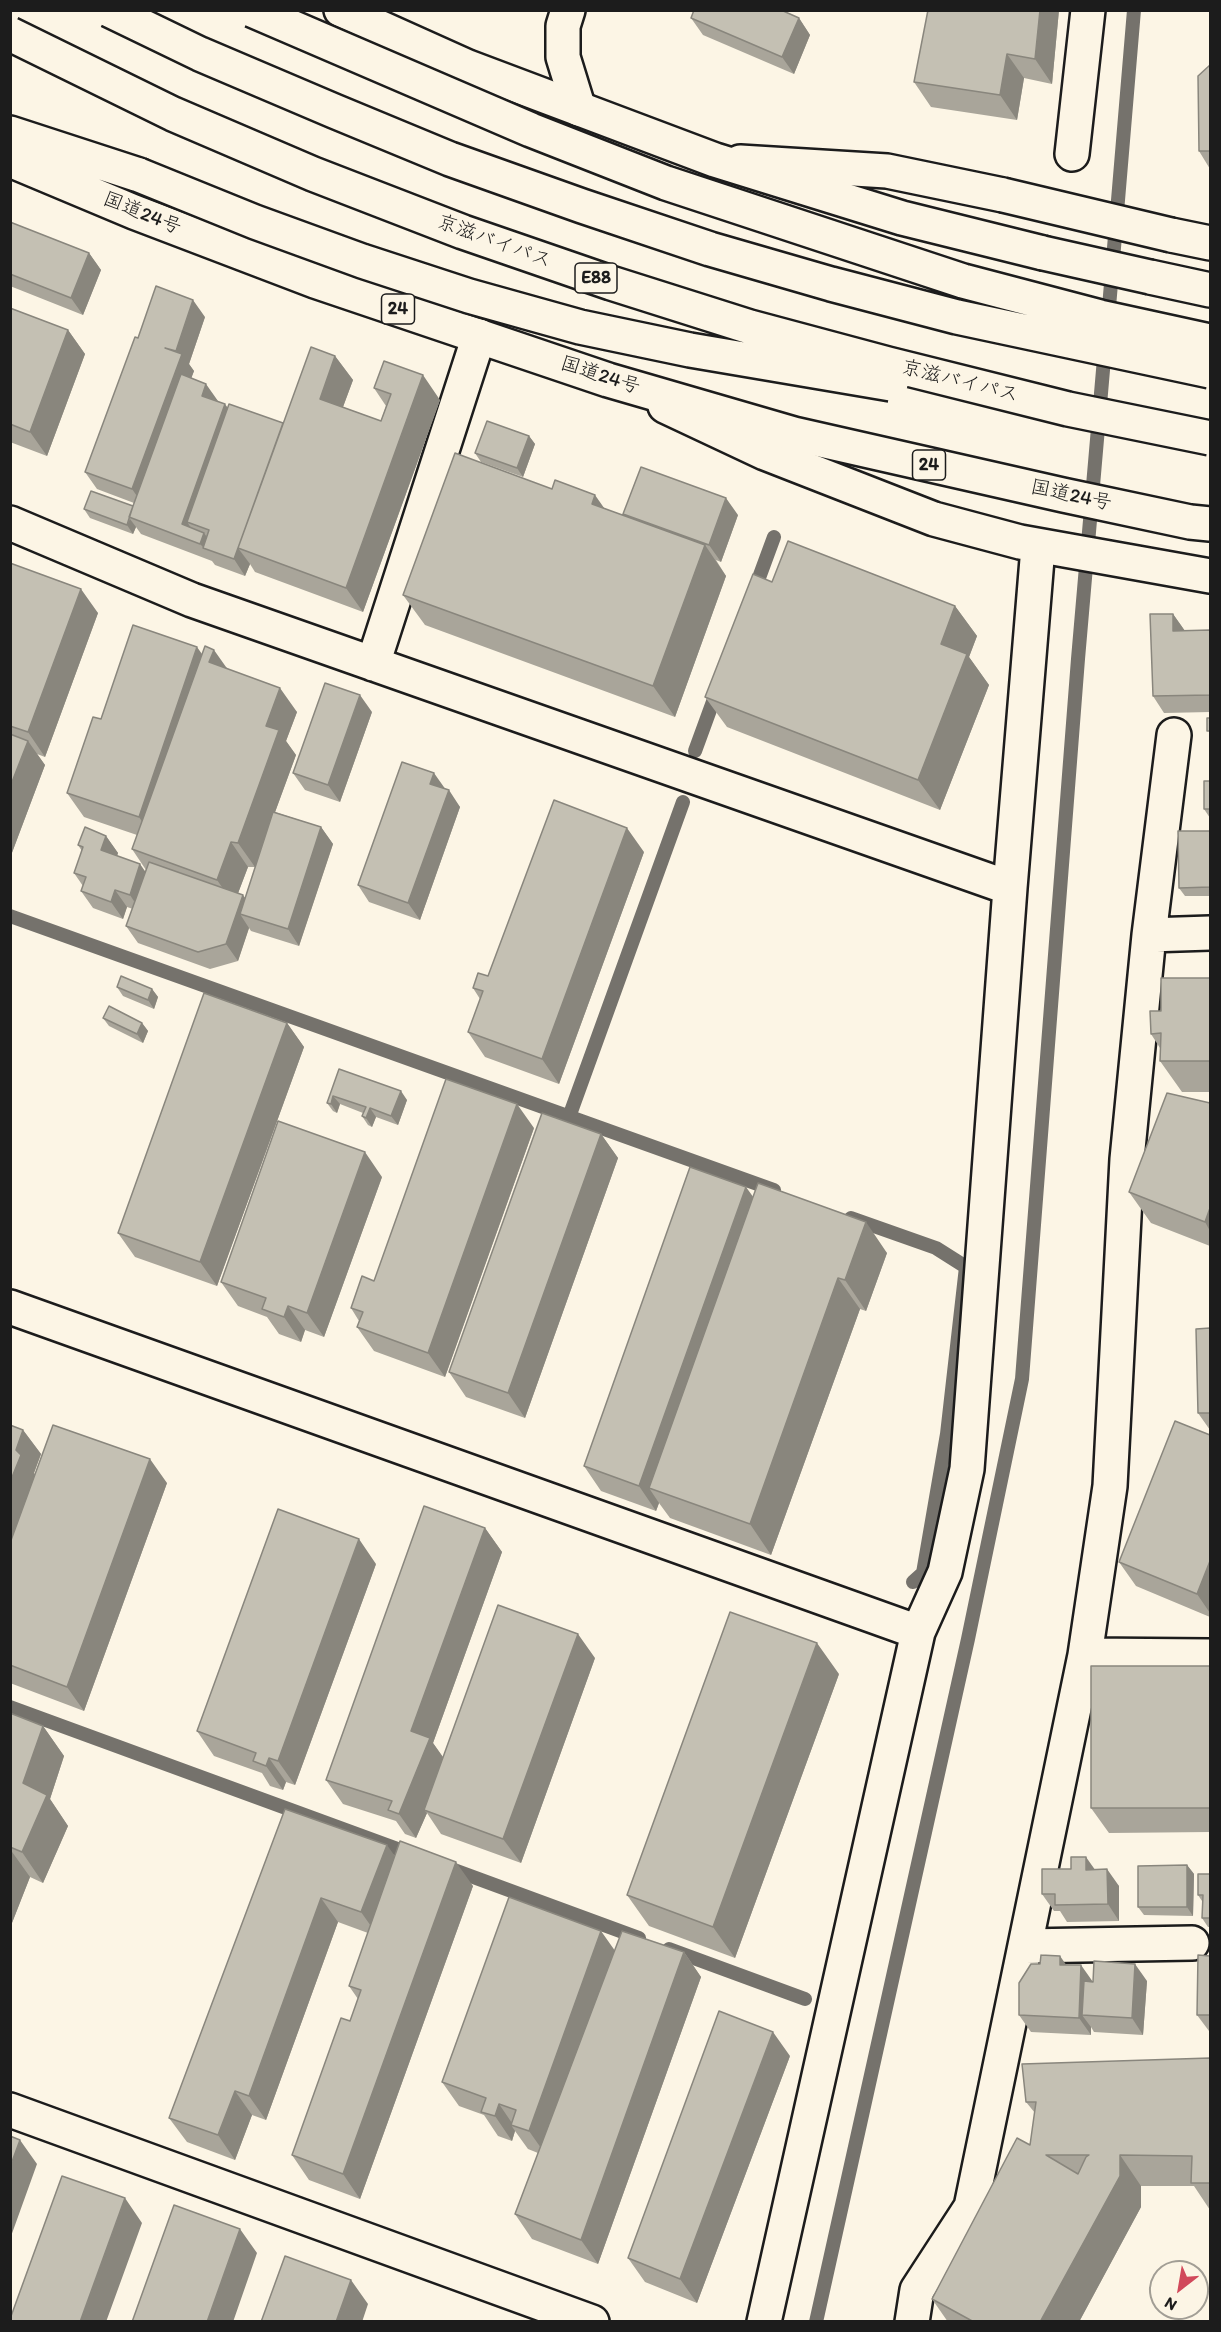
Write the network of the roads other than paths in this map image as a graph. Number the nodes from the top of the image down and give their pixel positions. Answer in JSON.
{"nodes":[{"id":1,"x":109,"y":10,"type":"edge"},
{"id":2,"x":252,"y":10,"type":"edge"},
{"id":3,"x":341,"y":10,"type":"edge"},
{"id":4,"x":568,"y":10,"type":"edge"},
{"id":5,"x":1088,"y":10,"type":"edge"},
{"id":6,"x":10,"y":34,"type":"edge"},
{"id":7,"x":579,"y":109,"type":"junction"},
{"id":8,"x":10,"y":133,"type":"edge"},
{"id":9,"x":1072,"y":154,"type":"dead end"},
{"id":10,"x":10,"y":160,"type":"edge"},
{"id":11,"x":715,"y":160,"type":"junction"},
{"id":12,"x":1210,"y":243,"type":"edge"},
{"id":13,"x":1210,"y":290,"type":"edge"},
{"id":14,"x":479,"y":336,"type":"junction"},
{"id":15,"x":1210,"y":341,"type":"edge"},
{"id":16,"x":1210,"y":371,"type":"edge"},
{"id":17,"x":608,"y":380,"type":"junction"},
{"id":18,"x":1068,"y":409,"type":"junction"},
{"id":19,"x":1210,"y":438,"type":"edge"},
{"id":20,"x":10,"y":523,"type":"edge"},
{"id":21,"x":1210,"y":524,"type":"edge"},
{"id":22,"x":1048,"y":554,"type":"junction"},
{"id":23,"x":1210,"y":576,"type":"edge"},
{"id":24,"x":373,"y":664,"type":"junction"},
{"id":25,"x":1174,"y":735,"type":"dead end"},
{"id":26,"x":1010,"y":888,"type":"junction"},
{"id":27,"x":1210,"y":933,"type":"edge"},
{"id":28,"x":1149,"y":935,"type":"junction"},
{"id":29,"x":10,"y":1307,"type":"edge"},
{"id":30,"x":918,"y":1632,"type":"junction"},
{"id":31,"x":1085,"y":1655,"type":"junction"},
{"id":32,"x":1210,"y":1656,"type":"edge"},
{"id":33,"x":1192,"y":1943,"type":"dead end"},
{"id":34,"x":1026,"y":1946,"type":"junction"},
{"id":35,"x":10,"y":2110,"type":"edge"},
{"id":36,"x":592,"y":2322,"type":"edge"},
{"id":37,"x":764,"y":2322,"type":"edge"},
{"id":38,"x":912,"y":2322,"type":"edge"}],
"edges":[{"from":1,"to":16,"type":"main road","bridge":true},
{"from":2,"to":15,"type":"main road","bridge":true},
{"from":3,"to":7,"type":"main road"},
{"from":4,"to":7,"type":"main road"},
{"from":5,"to":9,"type":"main road"},
{"from":6,"to":18,"type":"main road","name":"京滋バイパス","number":"E88","bridge":true},
{"from":7,"to":11,"type":"main road"},
{"from":8,"to":18,"type":"main road","bridge":true},
{"from":10,"to":14,"type":"main road","name":"国道24号","number":"24"},
{"from":11,"to":12,"type":"main road","bridge":true},
{"from":11,"to":13,"type":"main road","bridge":true},
{"from":14,"to":17,"type":"main road","name":"国道24号","number":"24"},
{"from":14,"to":24,"type":"main road"},
{"from":17,"to":21,"type":"main road","name":"国道24号","number":"24"},
{"from":17,"to":22,"type":"main road"},
{"from":18,"to":19,"type":"main road","name":"京滋バイパス","number":"E88","bridge":true},
{"from":20,"to":24,"type":"main road"},
{"from":22,"to":23,"type":"main road"},
{"from":22,"to":26,"type":"main road"},
{"from":24,"to":26,"type":"main road"},
{"from":25,"to":28,"type":"main road"},
{"from":26,"to":30,"type":"main road"},
{"from":27,"to":28,"type":"main road"},
{"from":28,"to":31,"type":"main road"},
{"from":29,"to":30,"type":"main road"},
{"from":30,"to":37,"type":"main road"},
{"from":31,"to":32,"type":"main road"},
{"from":31,"to":34,"type":"main road"},
{"from":33,"to":34,"type":"main road"},
{"from":34,"to":38,"type":"main road"},
{"from":35,"to":36,"type":"main road"}]}
